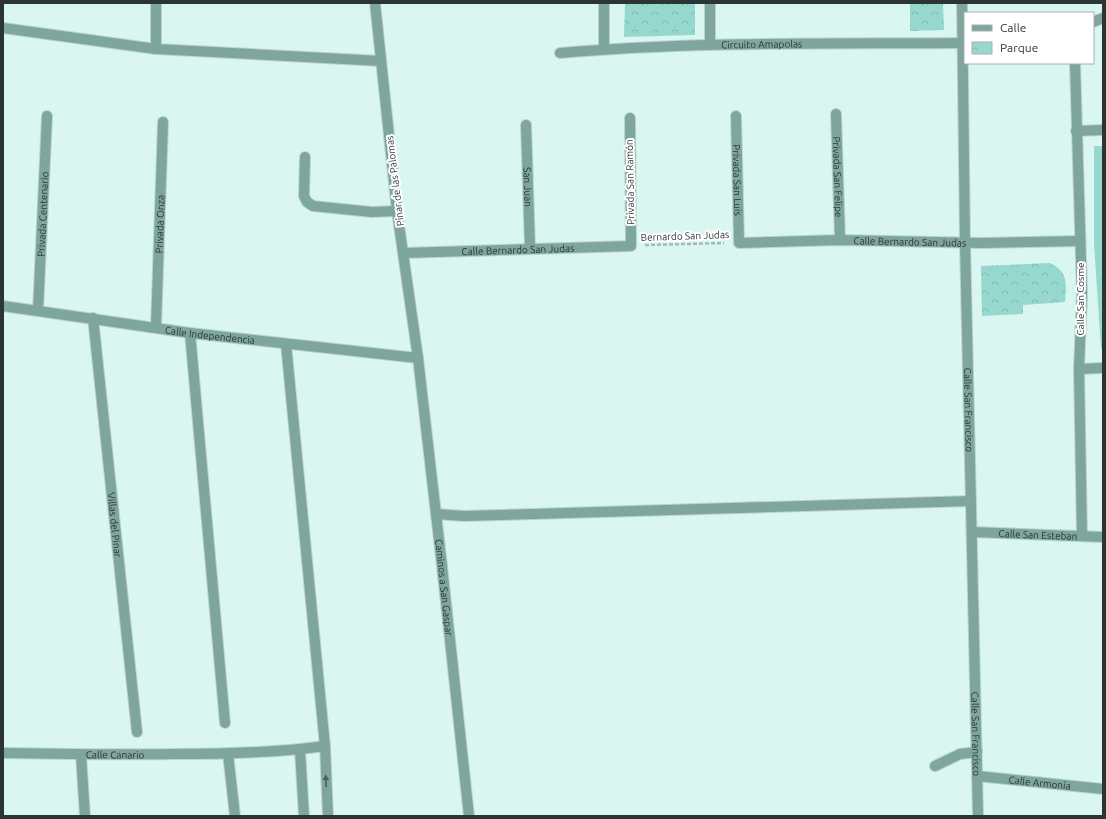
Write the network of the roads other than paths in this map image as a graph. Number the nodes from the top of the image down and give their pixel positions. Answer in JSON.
{"nodes":[{"id":1,"x":156,"y":3,"type":"edge"},
{"id":2,"x":375,"y":3,"type":"edge"},
{"id":3,"x":604,"y":3,"type":"edge"},
{"id":4,"x":710,"y":3,"type":"edge"},
{"id":5,"x":962,"y":3,"type":"edge"},
{"id":6,"x":3,"y":28,"type":"edge"},
{"id":7,"x":963,"y":42,"type":"junction"},
{"id":8,"x":710,"y":45,"type":"junction"},
{"id":9,"x":156,"y":49,"type":"junction"},
{"id":10,"x":604,"y":49,"type":"junction"},
{"id":11,"x":560,"y":53,"type":"dead end"},
{"id":12,"x":381,"y":61,"type":"junction"},
{"id":13,"x":1075,"y":64,"type":"edge"},
{"id":14,"x":836,"y":114,"type":"dead end"},
{"id":15,"x":47,"y":116,"type":"dead end"},
{"id":16,"x":736,"y":116,"type":"dead end"},
{"id":17,"x":630,"y":118,"type":"dead end"},
{"id":18,"x":163,"y":122,"type":"dead end"},
{"id":19,"x":526,"y":125,"type":"dead end"},
{"id":20,"x":1103,"y":130,"type":"edge"},
{"id":21,"x":1076,"y":131,"type":"junction"},
{"id":22,"x":305,"y":157,"type":"dead end"},
{"id":23,"x":398,"y":211,"type":"junction"},
{"id":24,"x":840,"y":240,"type":"junction"},
{"id":25,"x":1080,"y":241,"type":"junction"},
{"id":26,"x":965,"y":242,"type":"junction"},
{"id":27,"x":739,"y":243,"type":"joint"},
{"id":28,"x":631,"y":246,"type":"joint"},
{"id":29,"x":530,"y":248,"type":"junction"},
{"id":30,"x":404,"y":253,"type":"junction"},
{"id":31,"x":3,"y":306,"type":"edge"},
{"id":32,"x":38,"y":311,"type":"junction"},
{"id":33,"x":93,"y":318,"type":"junction"},
{"id":34,"x":156,"y":327,"type":"junction"},
{"id":35,"x":190,"y":333,"type":"junction"},
{"id":36,"x":286,"y":344,"type":"junction"},
{"id":37,"x":418,"y":358,"type":"junction"},
{"id":38,"x":1103,"y":368,"type":"edge"},
{"id":39,"x":1079,"y":369,"type":"junction"},
{"id":40,"x":971,"y":501,"type":"junction"},
{"id":41,"x":436,"y":514,"type":"junction"},
{"id":42,"x":972,"y":532,"type":"junction"},
{"id":43,"x":1082,"y":536,"type":"junction"},
{"id":44,"x":1103,"y":537,"type":"edge"},
{"id":45,"x":225,"y":723,"type":"dead end"},
{"id":46,"x":137,"y":732,"type":"dead end"},
{"id":47,"x":325,"y":746,"type":"junction"},
{"id":48,"x":300,"y":750,"type":"junction"},
{"id":49,"x":976,"y":752,"type":"junction"},
{"id":50,"x":3,"y":753,"type":"edge"},
{"id":51,"x":228,"y":754,"type":"junction"},
{"id":52,"x":81,"y":755,"type":"junction"},
{"id":53,"x":935,"y":766,"type":"dead end"},
{"id":54,"x":977,"y":776,"type":"junction"},
{"id":55,"x":1103,"y":789,"type":"edge"},
{"id":56,"x":85,"y":816,"type":"edge"},
{"id":57,"x":235,"y":816,"type":"edge"},
{"id":58,"x":304,"y":816,"type":"edge"},
{"id":59,"x":328,"y":816,"type":"edge"},
{"id":60,"x":469,"y":816,"type":"edge"},
{"id":61,"x":978,"y":816,"type":"edge"}],
"edges":[{"from":1,"to":9,"type":"street"},
{"from":2,"to":12,"type":"street","name":"Pinar de las Palomas"},
{"from":3,"to":10,"type":"street"},
{"from":4,"to":8,"type":"street"},
{"from":5,"to":7,"type":"street","name":"Calle San Francisco"},
{"from":6,"to":9,"type":"street"},
{"from":7,"to":8,"type":"street","name":"Circuito Amapolas"},
{"from":7,"to":26,"type":"street","name":"Calle San Francisco"},
{"from":8,"to":10,"type":"street","name":"Circuito Amapolas"},
{"from":9,"to":12,"type":"street"},
{"from":10,"to":11,"type":"street","name":"Circuito Amapolas"},
{"from":12,"to":23,"type":"street","name":"Pinar de las Palomas"},
{"from":13,"to":21,"type":"street","name":"Calle San Cosme"},
{"from":14,"to":24,"type":"street","name":"Privada San Felipe"},
{"from":15,"to":32,"type":"street","name":"Privada Centenario"},
{"from":16,"to":27,"type":"street","name":"Privada San Luis"},
{"from":17,"to":28,"type":"street","name":"Privada San Ramón"},
{"from":18,"to":34,"type":"street","name":"Privada Onza"},
{"from":19,"to":29,"type":"street","name":"San Juan"},
{"from":20,"to":21,"type":"street"},
{"from":21,"to":25,"type":"street","name":"Calle San Cosme"},
{"from":22,"to":23,"type":"street"},
{"from":23,"to":30,"type":"street","name":"Pinar de las Palomas"},
{"from":24,"to":26,"type":"street","name":"Calle Bernardo San Judas"},
{"from":24,"to":27,"type":"street","name":"Calle Bernardo San Judas"},
{"from":25,"to":26,"type":"street","name":"Calle Bernardo San Judas"},
{"from":25,"to":39,"type":"street","name":"Calle San Cosme"},
{"from":26,"to":40,"type":"street","name":"Calle San Francisco"},
{"from":28,"to":29,"type":"street","name":"Calle Bernardo San Judas"},
{"from":29,"to":30,"type":"street","name":"Calle Bernardo San Judas"},
{"from":30,"to":37,"type":"street","name":"Pinar de las Palomas"},
{"from":31,"to":32,"type":"street","name":"Calle Independencia"},
{"from":32,"to":33,"type":"street","name":"Calle Independencia"},
{"from":33,"to":34,"type":"street","name":"Calle Independencia"},
{"from":33,"to":46,"type":"street","name":"Villas del Pinar"},
{"from":34,"to":35,"type":"street","name":"Calle Independencia"},
{"from":35,"to":36,"type":"street","name":"Calle Independencia"},
{"from":35,"to":45,"type":"street"},
{"from":36,"to":37,"type":"street","name":"Calle Independencia"},
{"from":36,"to":47,"type":"street"},
{"from":37,"to":41,"type":"street","name":"Caminos a San Gaspar"},
{"from":38,"to":39,"type":"street"},
{"from":39,"to":43,"type":"street","name":"Calle San Cosme"},
{"from":40,"to":41,"type":"street"},
{"from":40,"to":42,"type":"street","name":"Calle San Francisco"},
{"from":41,"to":60,"type":"street","name":"Caminos a San Gaspar"},
{"from":42,"to":43,"type":"street","name":"Calle San Esteban"},
{"from":42,"to":49,"type":"street","name":"Calle San Francisco"},
{"from":43,"to":44,"type":"street","name":"Calle San Esteban"},
{"from":47,"to":48,"type":"street"},
{"from":59,"to":47,"type":"street","one_way":true},
{"from":48,"to":51,"type":"street"},
{"from":48,"to":58,"type":"street"},
{"from":49,"to":53,"type":"street"},
{"from":49,"to":54,"type":"street","name":"Calle San Francisco"},
{"from":50,"to":52,"type":"street","name":"Calle Canario"},
{"from":51,"to":52,"type":"street","name":"Calle Canario"},
{"from":51,"to":57,"type":"street"},
{"from":52,"to":56,"type":"street"},
{"from":54,"to":55,"type":"street","name":"Calle Armonía"},
{"from":54,"to":61,"type":"street","name":"Calle San Francisco"}]}
